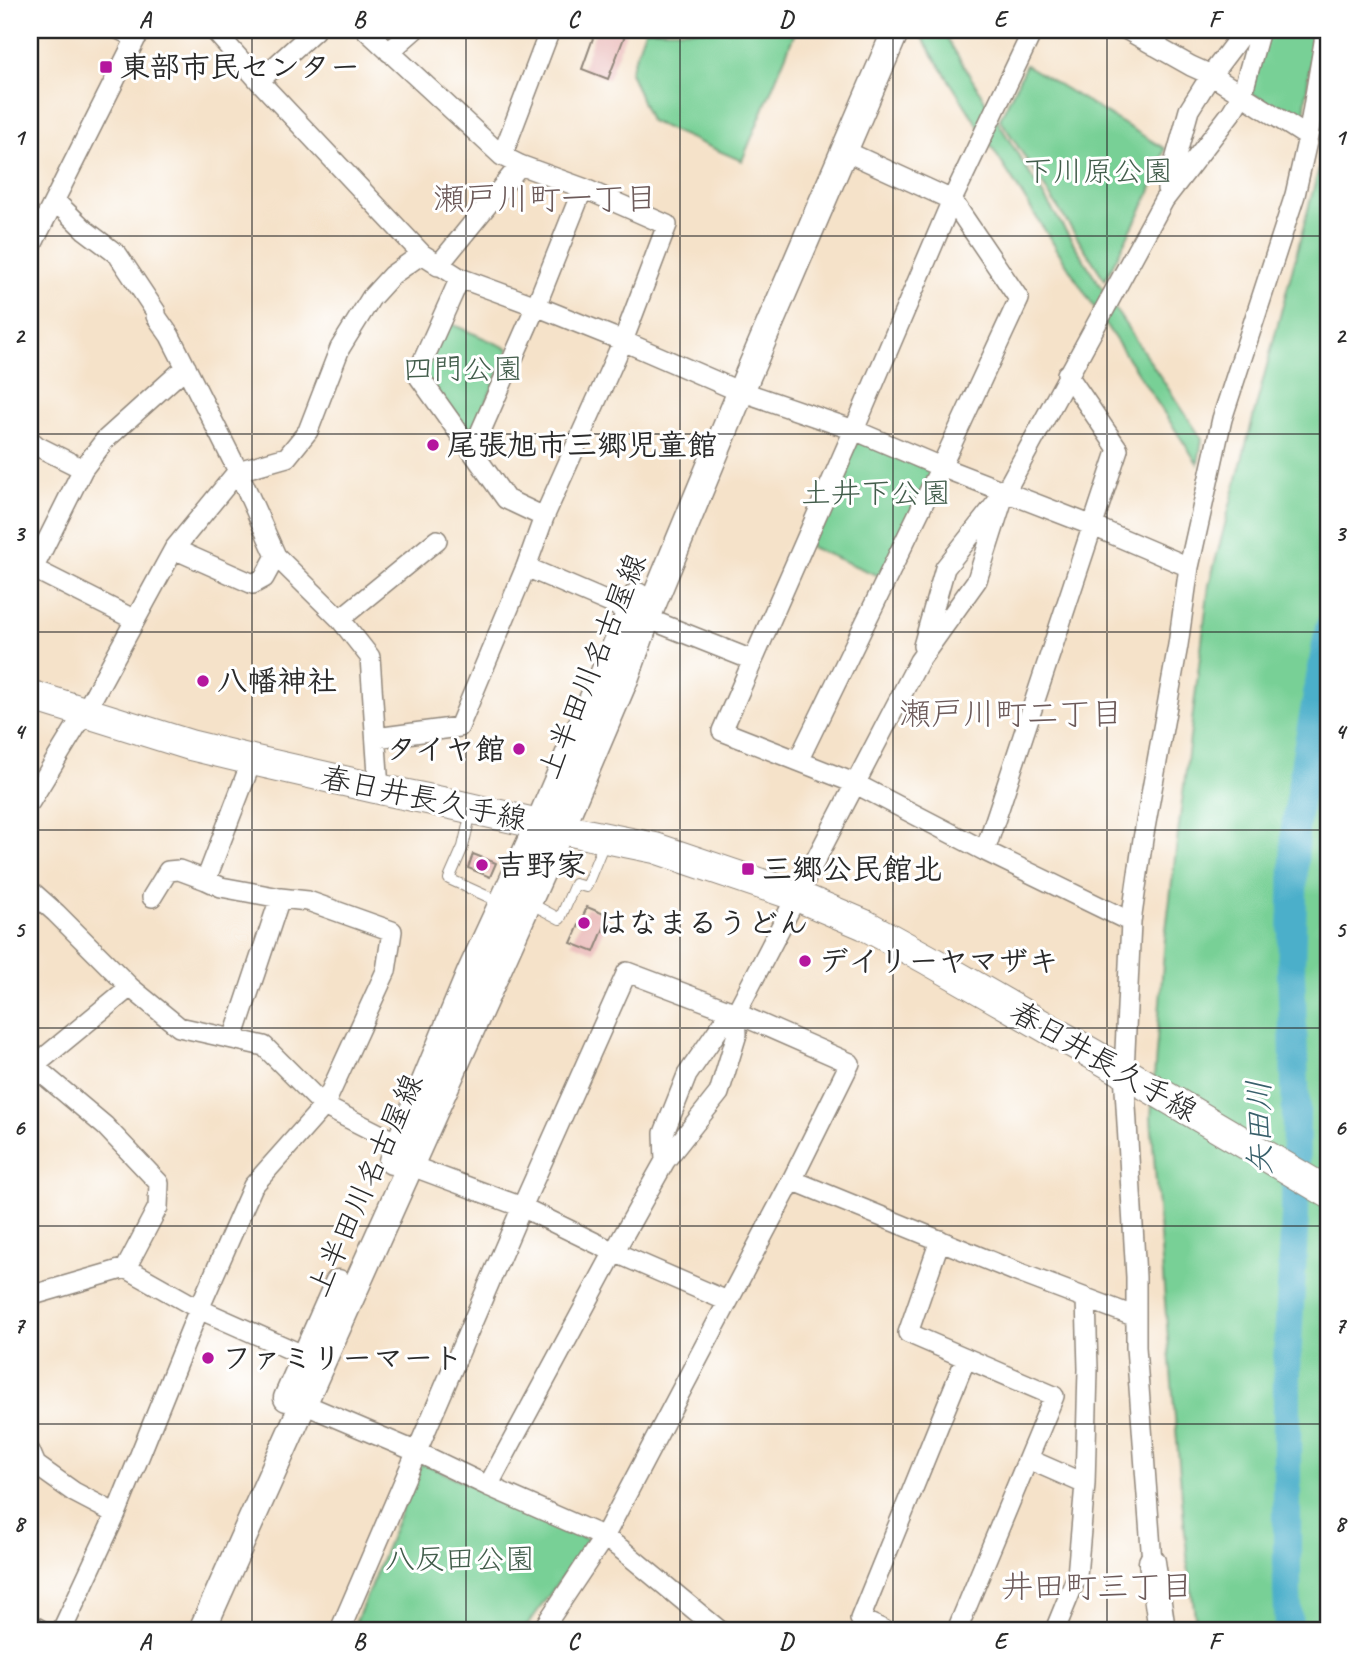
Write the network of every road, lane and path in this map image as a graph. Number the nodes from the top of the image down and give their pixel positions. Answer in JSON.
{"nodes":[{"id":1,"x":214,"y":30,"type":"edge"},
{"id":2,"x":315,"y":30,"type":"edge"},
{"id":3,"x":366,"y":30,"type":"edge"},
{"id":4,"x":414,"y":30,"type":"edge"},
{"id":5,"x":550,"y":30,"type":"edge"},
{"id":6,"x":878,"y":30,"type":"edge"},
{"id":7,"x":896,"y":30,"type":"edge"},
{"id":8,"x":1033,"y":30,"type":"edge"},
{"id":9,"x":1127,"y":30,"type":"edge"},
{"id":10,"x":1245,"y":30,"type":"edge"},
{"id":11,"x":1260,"y":30,"type":"edge"},
{"id":12,"x":1326,"y":30,"type":"edge"},
{"id":13,"x":133,"y":32,"type":"edge"},
{"id":14,"x":1159,"y":38,"type":"edge"},
{"id":15,"x":390,"y":52,"type":"junction"},
{"id":16,"x":1211,"y":75,"type":"junction"},
{"id":17,"x":259,"y":81,"type":"junction"},
{"id":18,"x":1241,"y":96,"type":"junction"},
{"id":19,"x":1308,"y":137,"type":"junction"},
{"id":20,"x":845,"y":151,"type":"junction"},
{"id":21,"x":502,"y":156,"type":"junction"},
{"id":22,"x":520,"y":165,"type":"junction"},
{"id":23,"x":583,"y":188,"type":"junction"},
{"id":24,"x":952,"y":200,"type":"junction"},
{"id":25,"x":1164,"y":200,"type":"junction"},
{"id":26,"x":55,"y":201,"type":"junction"},
{"id":27,"x":30,"y":248,"type":"edge"},
{"id":28,"x":430,"y":260,"type":"junction"},
{"id":29,"x":460,"y":278,"type":"junction"},
{"id":30,"x":536,"y":306,"type":"junction"},
{"id":31,"x":622,"y":341,"type":"junction"},
{"id":32,"x":186,"y":367,"type":"junction"},
{"id":33,"x":1068,"y":374,"type":"junction"},
{"id":34,"x":735,"y":389,"type":"junction"},
{"id":35,"x":854,"y":430,"type":"junction"},
{"id":36,"x":30,"y":440,"type":"edge"},
{"id":37,"x":472,"y":451,"type":"junction"},
{"id":38,"x":941,"y":467,"type":"junction"},
{"id":39,"x":83,"y":469,"type":"junction"},
{"id":40,"x":239,"y":471,"type":"junction"},
{"id":41,"x":1005,"y":492,"type":"junction"},
{"id":42,"x":544,"y":517,"type":"junction"},
{"id":43,"x":1093,"y":526,"type":"junction"},
{"id":44,"x":437,"y":540,"type":"dead end"},
{"id":45,"x":174,"y":549,"type":"junction"},
{"id":46,"x":276,"y":556,"type":"junction"},
{"id":47,"x":526,"y":567,"type":"junction"},
{"id":48,"x":1189,"y":567,"type":"junction"},
{"id":49,"x":31,"y":568,"type":"edge"},
{"id":50,"x":639,"y":615,"type":"junction"},
{"id":51,"x":340,"y":619,"type":"junction"},
{"id":52,"x":135,"y":620,"type":"junction"},
{"id":53,"x":752,"y":660,"type":"junction"},
{"id":54,"x":919,"y":661,"type":"junction"},
{"id":55,"x":30,"y":695,"type":"edge"},
{"id":56,"x":85,"y":712,"type":"junction"},
{"id":57,"x":376,"y":738,"type":"junction"},
{"id":58,"x":252,"y":760,"type":"junction"},
{"id":59,"x":798,"y":761,"type":"junction"},
{"id":60,"x":854,"y":783,"type":"junction"},
{"id":61,"x":379,"y":789,"type":"junction"},
{"id":62,"x":30,"y":802,"type":"edge"},
{"id":63,"x":472,"y":808,"type":"junction"},
{"id":64,"x":550,"y":826,"type":"junction"},
{"id":65,"x":606,"y":838,"type":"junction"},
{"id":66,"x":985,"y":852,"type":"junction"},
{"id":67,"x":206,"y":880,"type":"junction"},
{"id":68,"x":30,"y":890,"type":"edge"},
{"id":69,"x":797,"y":896,"type":"junction"},
{"id":70,"x":152,"y":897,"type":"dead end"},
{"id":71,"x":280,"y":898,"type":"junction"},
{"id":72,"x":515,"y":902,"type":"junction"},
{"id":73,"x":1131,"y":922,"type":"junction"},
{"id":74,"x":130,"y":987,"type":"junction"},
{"id":75,"x":736,"y":1013,"type":"junction"},
{"id":76,"x":233,"y":1039,"type":"junction"},
{"id":77,"x":31,"y":1068,"type":"edge"},
{"id":78,"x":1127,"y":1074,"type":"junction"},
{"id":79,"x":324,"y":1106,"type":"junction"},
{"id":80,"x":404,"y":1154,"type":"junction"},
{"id":81,"x":665,"y":1161,"type":"junction"},
{"id":82,"x":792,"y":1180,"type":"junction"},
{"id":83,"x":1329,"y":1193,"type":"edge"},
{"id":84,"x":522,"y":1207,"type":"junction"},
{"id":85,"x":940,"y":1240,"type":"junction"},
{"id":86,"x":614,"y":1252,"type":"junction"},
{"id":87,"x":125,"y":1268,"type":"junction"},
{"id":88,"x":30,"y":1296,"type":"edge"},
{"id":89,"x":1086,"y":1298,"type":"junction"},
{"id":90,"x":727,"y":1301,"type":"junction"},
{"id":91,"x":199,"y":1309,"type":"junction"},
{"id":92,"x":1136,"y":1317,"type":"junction"},
{"id":93,"x":305,"y":1356,"type":"junction"},
{"id":94,"x":967,"y":1358,"type":"junction"},
{"id":95,"x":296,"y":1401,"type":"junction"},
{"id":96,"x":30,"y":1451,"type":"edge"},
{"id":97,"x":417,"y":1452,"type":"junction"},
{"id":98,"x":1028,"y":1459,"type":"junction"},
{"id":99,"x":1086,"y":1485,"type":"junction"},
{"id":100,"x":488,"y":1486,"type":"junction"},
{"id":101,"x":116,"y":1514,"type":"junction"},
{"id":102,"x":604,"y":1537,"type":"junction"},
{"id":103,"x":1152,"y":1562,"type":"joint"},
{"id":104,"x":30,"y":1624,"type":"edge"},
{"id":105,"x":708,"y":1627,"type":"edge"},
{"id":106,"x":41,"y":1630,"type":"edge"},
{"id":107,"x":62,"y":1630,"type":"edge"},
{"id":108,"x":185,"y":1630,"type":"edge"},
{"id":109,"x":202,"y":1630,"type":"edge"},
{"id":110,"x":340,"y":1630,"type":"edge"},
{"id":111,"x":541,"y":1630,"type":"edge"},
{"id":112,"x":884,"y":1630,"type":"edge"},
{"id":113,"x":957,"y":1630,"type":"edge"},
{"id":114,"x":1055,"y":1630,"type":"edge"},
{"id":115,"x":1162,"y":1630,"type":"edge"}],
"edges":[{"from":1,"to":17,"type":"street"},
{"from":2,"to":17,"type":"street"},
{"from":3,"to":15,"type":"street"},
{"from":4,"to":15,"type":"street"},
{"from":5,"to":21,"type":"street"},
{"from":6,"to":34,"type":"main road","name":"上半田川名古屋線"},
{"from":7,"to":20,"type":"main road","name":"上半田川名古屋線"},
{"from":8,"to":24,"type":"street"},
{"from":9,"to":14,"type":"street"},
{"from":10,"to":16,"type":"street"},
{"from":11,"to":18,"type":"street"},
{"from":12,"to":19,"type":"street"},
{"from":13,"to":26,"type":"street"},
{"from":14,"to":16,"type":"street"},
{"from":15,"to":21,"type":"street"},
{"from":16,"to":18,"type":"street"},
{"from":16,"to":25,"type":"street"},
{"from":17,"to":28,"type":"street"},
{"from":18,"to":19,"type":"street"},
{"from":18,"to":25,"type":"street"},
{"from":19,"to":48,"type":"street"},
{"from":20,"to":24,"type":"street"},
{"from":20,"to":34,"type":"main road","name":"上半田川名古屋線"},
{"from":21,"to":22,"type":"street"},
{"from":22,"to":23,"type":"street"},
{"from":22,"to":28,"type":"street"},
{"from":23,"to":30,"type":"street"},
{"from":23,"to":31,"type":"street"},
{"from":24,"to":35,"type":"street"},
{"from":24,"to":38,"type":"street"},
{"from":25,"to":33,"type":"street"},
{"from":26,"to":27,"type":"street"},
{"from":26,"to":32,"type":"street"},
{"from":28,"to":29,"type":"street"},
{"from":28,"to":40,"type":"street"},
{"from":29,"to":30,"type":"street"},
{"from":29,"to":37,"type":"street"},
{"from":30,"to":31,"type":"street"},
{"from":30,"to":37,"type":"street"},
{"from":31,"to":34,"type":"street"},
{"from":31,"to":42,"type":"street"},
{"from":32,"to":39,"type":"street"},
{"from":32,"to":40,"type":"street"},
{"from":33,"to":41,"type":"street"},
{"from":33,"to":43,"type":"street"},
{"from":34,"to":35,"type":"street"},
{"from":34,"to":50,"type":"main road","name":"上半田川名古屋線"},
{"from":35,"to":38,"type":"street"},
{"from":35,"to":53,"type":"street"},
{"from":36,"to":39,"type":"street"},
{"from":37,"to":42,"type":"street"},
{"from":38,"to":41,"type":"street"},
{"from":38,"to":59,"type":"street"},
{"from":39,"to":49,"type":"street"},
{"from":40,"to":45,"type":"street"},
{"from":40,"to":46,"type":"street"},
{"from":41,"to":43,"type":"street"},
{"from":41,"to":54,"type":"street"},
{"from":41,"to":54,"type":"street"},
{"from":42,"to":47,"type":"street"},
{"from":43,"to":48,"type":"street"},
{"from":43,"to":66,"type":"street"},
{"from":44,"to":51,"type":"street"},
{"from":45,"to":46,"type":"street"},
{"from":45,"to":52,"type":"street"},
{"from":46,"to":51,"type":"street"},
{"from":47,"to":50,"type":"street"},
{"from":47,"to":57,"type":"street"},
{"from":48,"to":73,"type":"street"},
{"from":49,"to":52,"type":"street"},
{"from":50,"to":53,"type":"street"},
{"from":50,"to":64,"type":"main road","name":"上半田川名古屋線"},
{"from":51,"to":57,"type":"street"},
{"from":52,"to":56,"type":"street"},
{"from":53,"to":59,"type":"street"},
{"from":54,"to":60,"type":"street"},
{"from":55,"to":56,"type":"main road","name":"春日井長久手線"},
{"from":56,"to":58,"type":"main road","name":"春日井長久手線"},
{"from":56,"to":62,"type":"street"},
{"from":57,"to":61,"type":"street"},
{"from":58,"to":61,"type":"main road","name":"春日井長久手線"},
{"from":58,"to":67,"type":"street"},
{"from":59,"to":60,"type":"street"},
{"from":60,"to":66,"type":"street"},
{"from":60,"to":69,"type":"street"},
{"from":61,"to":63,"type":"main road","name":"春日井長久手線"},
{"from":63,"to":64,"type":"main road","name":"春日井長久手線"},
{"from":63,"to":72,"type":"lane"},
{"from":64,"to":65,"type":"main road","name":"春日井長久手線"},
{"from":64,"to":72,"type":"main road","name":"上半田川名古屋線"},
{"from":65,"to":69,"type":"main road","name":"春日井長久手線"},
{"from":65,"to":72,"type":"lane"},
{"from":66,"to":73,"type":"street"},
{"from":67,"to":70,"type":"street"},
{"from":67,"to":71,"type":"street"},
{"from":68,"to":74,"type":"street"},
{"from":69,"to":75,"type":"street"},
{"from":69,"to":78,"type":"main road","name":"春日井長久手線"},
{"from":71,"to":76,"type":"street"},
{"from":71,"to":79,"type":"street"},
{"from":72,"to":80,"type":"main road","name":"上半田川名古屋線"},
{"from":73,"to":78,"type":"street"},
{"from":74,"to":76,"type":"street"},
{"from":74,"to":77,"type":"street"},
{"from":75,"to":81,"type":"street"},
{"from":75,"to":81,"type":"street"},
{"from":75,"to":82,"type":"street"},
{"from":75,"to":84,"type":"street"},
{"from":76,"to":79,"type":"street"},
{"from":77,"to":87,"type":"street"},
{"from":78,"to":83,"type":"main road","name":"春日井長久手線"},
{"from":78,"to":92,"type":"street"},
{"from":79,"to":80,"type":"street"},
{"from":79,"to":91,"type":"street"},
{"from":80,"to":84,"type":"street"},
{"from":80,"to":93,"type":"main road","name":"上半田川名古屋線"},
{"from":80,"to":95,"type":"main road","name":"上半田川名古屋線"},
{"from":81,"to":86,"type":"street"},
{"from":82,"to":85,"type":"street"},
{"from":82,"to":90,"type":"street"},
{"from":84,"to":86,"type":"street"},
{"from":84,"to":97,"type":"street"},
{"from":85,"to":89,"type":"street"},
{"from":85,"to":94,"type":"street"},
{"from":86,"to":90,"type":"street"},
{"from":86,"to":100,"type":"street"},
{"from":87,"to":88,"type":"street"},
{"from":87,"to":91,"type":"street"},
{"from":89,"to":92,"type":"street"},
{"from":89,"to":99,"type":"street"},
{"from":90,"to":102,"type":"street"},
{"from":91,"to":93,"type":"street"},
{"from":91,"to":101,"type":"street"},
{"from":92,"to":103,"type":"street"},
{"from":93,"to":95,"type":"main road","name":"上半田川名古屋線"},
{"from":94,"to":98,"type":"street"},
{"from":94,"to":112,"type":"street"},
{"from":95,"to":97,"type":"street"},
{"from":95,"to":108,"type":"main road","name":"上半田川名古屋線"},
{"from":95,"to":109,"type":"main road","name":"上半田川名古屋線"},
{"from":96,"to":101,"type":"street"},
{"from":97,"to":100,"type":"street"},
{"from":97,"to":110,"type":"street"},
{"from":98,"to":99,"type":"street"},
{"from":98,"to":113,"type":"street"},
{"from":99,"to":114,"type":"street"},
{"from":100,"to":102,"type":"street"},
{"from":101,"to":107,"type":"street"},
{"from":102,"to":105,"type":"street"},
{"from":102,"to":111,"type":"street"},
{"from":103,"to":115,"type":"main road"},
{"from":104,"to":106,"type":"street"}]}
